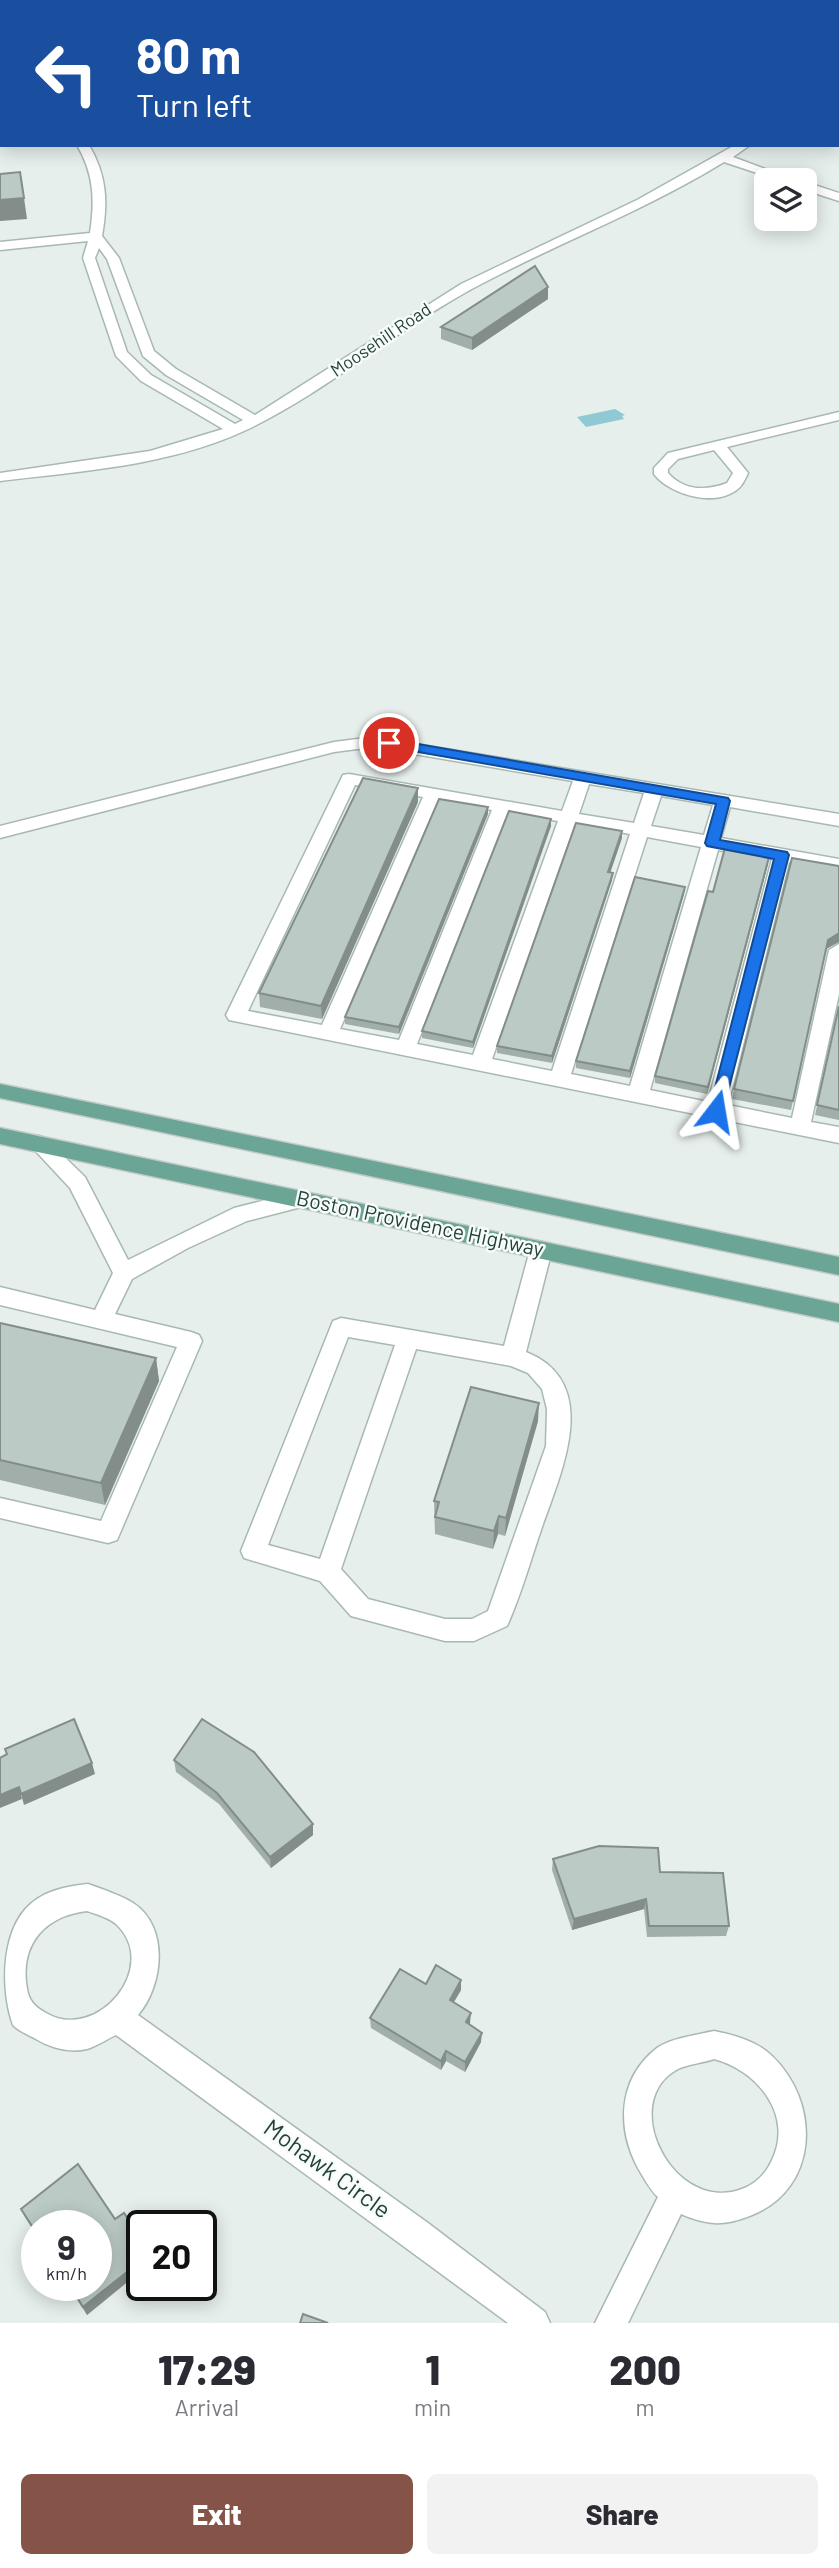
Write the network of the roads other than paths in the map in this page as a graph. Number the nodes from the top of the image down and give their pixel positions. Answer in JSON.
{"nodes":[{"id":1,"x":84,"y":147,"type":"edge"},
{"id":2,"x":741,"y":147,"type":"edge"},
{"id":3,"x":724,"y":158,"type":"junction"},
{"id":4,"x":754,"y":168,"type":"edge"},
{"id":5,"x":817,"y":190,"type":"edge"},
{"id":6,"x":839,"y":197,"type":"edge"},
{"id":7,"x":96,"y":236,"type":"junction"},
{"id":8,"x":0,"y":246,"type":"edge"},
{"id":9,"x":839,"y":416,"type":"edge"},
{"id":10,"x":255,"y":421,"type":"junction"},
{"id":11,"x":236,"y":430,"type":"junction"},
{"id":12,"x":718,"y":445,"type":"junction"},
{"id":13,"x":0,"y":477,"type":"edge"},
{"id":14,"x":583,"y":777,"type":"junction"},
{"id":15,"x":654,"y":789,"type":"junction"},
{"id":16,"x":433,"y":794,"type":"junction"},
{"id":17,"x":723,"y":801,"type":"junction"},
{"id":18,"x":502,"y":806,"type":"junction"},
{"id":19,"x":569,"y":818,"type":"junction"},
{"id":20,"x":839,"y":820,"type":"edge"},
{"id":21,"x":641,"y":830,"type":"junction"},
{"id":22,"x":0,"y":832,"type":"edge"},
{"id":23,"x":712,"y":843,"type":"junction"},
{"id":24,"x":782,"y":855,"type":"junction"},
{"id":25,"x":839,"y":865,"type":"edge"},
{"id":26,"x":839,"y":950,"type":"edge"},
{"id":27,"x":328,"y":1033,"type":"junction"},
{"id":28,"x":405,"y":1049,"type":"junction"},
{"id":29,"x":480,"y":1063,"type":"junction"},
{"id":30,"x":559,"y":1079,"type":"junction"},
{"id":31,"x":0,"y":1091,"type":"edge"},
{"id":32,"x":638,"y":1095,"type":"junction"},
{"id":33,"x":716,"y":1111,"type":"junction"},
{"id":34,"x":800,"y":1127,"type":"junction"},
{"id":35,"x":839,"y":1135,"type":"edge"},
{"id":36,"x":0,"y":1136,"type":"edge"},
{"id":37,"x":39,"y":1144,"type":"junction"},
{"id":38,"x":301,"y":1199,"type":"junction"},
{"id":39,"x":541,"y":1250,"type":"junction"},
{"id":40,"x":839,"y":1266,"type":"edge"},
{"id":41,"x":124,"y":1273,"type":"junction"},
{"id":42,"x":0,"y":1296,"type":"edge"},
{"id":43,"x":839,"y":1313,"type":"edge"},
{"id":44,"x":100,"y":1320,"type":"junction"},
{"id":45,"x":409,"y":1337,"type":"junction"},
{"id":46,"x":513,"y":1357,"type":"junction"},
{"id":47,"x":0,"y":1508,"type":"edge"},
{"id":48,"x":328,"y":1572,"type":"junction"},
{"id":49,"x":118,"y":2018,"type":"junction"},
{"id":50,"x":675,"y":2194,"type":"junction"},
{"id":51,"x":534,"y":2323,"type":"edge"},
{"id":52,"x":611,"y":2323,"type":"edge"}],
"edges":[{"from":1,"to":7,"type":"street"},
{"from":2,"to":3,"type":"street","name":"Moosehill Road"},
{"from":3,"to":4,"type":"street"},
{"from":3,"to":10,"type":"street","name":"Moosehill Road"},
{"from":5,"to":6,"type":"street"},
{"from":7,"to":8,"type":"street"},
{"from":7,"to":10,"type":"street"},
{"from":7,"to":11,"type":"street"},
{"from":9,"to":12,"type":"street"},
{"from":10,"to":11,"type":"street","name":"Moosehill Road"},
{"from":11,"to":13,"type":"street","name":"Moosehill Road"},
{"from":12,"to":12,"type":"street"},
{"from":14,"to":15,"type":"street"},
{"from":14,"to":19,"type":"street"},
{"from":14,"to":22,"type":"street"},
{"from":15,"to":17,"type":"street"},
{"from":15,"to":21,"type":"street"},
{"from":16,"to":18,"type":"street"},
{"from":16,"to":27,"type":"street"},
{"from":16,"to":27,"type":"street"},
{"from":17,"to":20,"type":"street"},
{"from":17,"to":23,"type":"street"},
{"from":18,"to":19,"type":"street"},
{"from":18,"to":28,"type":"street"},
{"from":19,"to":21,"type":"street"},
{"from":19,"to":29,"type":"street"},
{"from":21,"to":23,"type":"street"},
{"from":21,"to":30,"type":"street"},
{"from":23,"to":24,"type":"street"},
{"from":23,"to":32,"type":"street"},
{"from":24,"to":25,"type":"street"},
{"from":24,"to":33,"type":"street"},
{"from":26,"to":34,"type":"street"},
{"from":27,"to":28,"type":"street"},
{"from":28,"to":29,"type":"street"},
{"from":29,"to":30,"type":"street"},
{"from":30,"to":32,"type":"street"},
{"from":31,"to":40,"type":"main road","name":"Boston Providence Highway"},
{"from":32,"to":33,"type":"street"},
{"from":33,"to":34,"type":"street"},
{"from":34,"to":35,"type":"street"},
{"from":36,"to":37,"type":"main road","name":"Boston Providence Highway"},
{"from":37,"to":38,"type":"main road","name":"Boston Providence Highway"},
{"from":37,"to":41,"type":"street"},
{"from":38,"to":39,"type":"main road","name":"Boston Providence Highway"},
{"from":38,"to":41,"type":"street"},
{"from":39,"to":43,"type":"main road","name":"Boston Providence Highway"},
{"from":39,"to":46,"type":"street"},
{"from":41,"to":44,"type":"street"},
{"from":42,"to":44,"type":"street"},
{"from":44,"to":47,"type":"street"},
{"from":45,"to":46,"type":"street"},
{"from":45,"to":48,"type":"street"},
{"from":45,"to":48,"type":"street"},
{"from":46,"to":48,"type":"street"},
{"from":49,"to":49,"type":"street"},
{"from":49,"to":51,"type":"street","name":"Mohawk Circle"},
{"from":50,"to":50,"type":"street"},
{"from":50,"to":52,"type":"street"}]}
